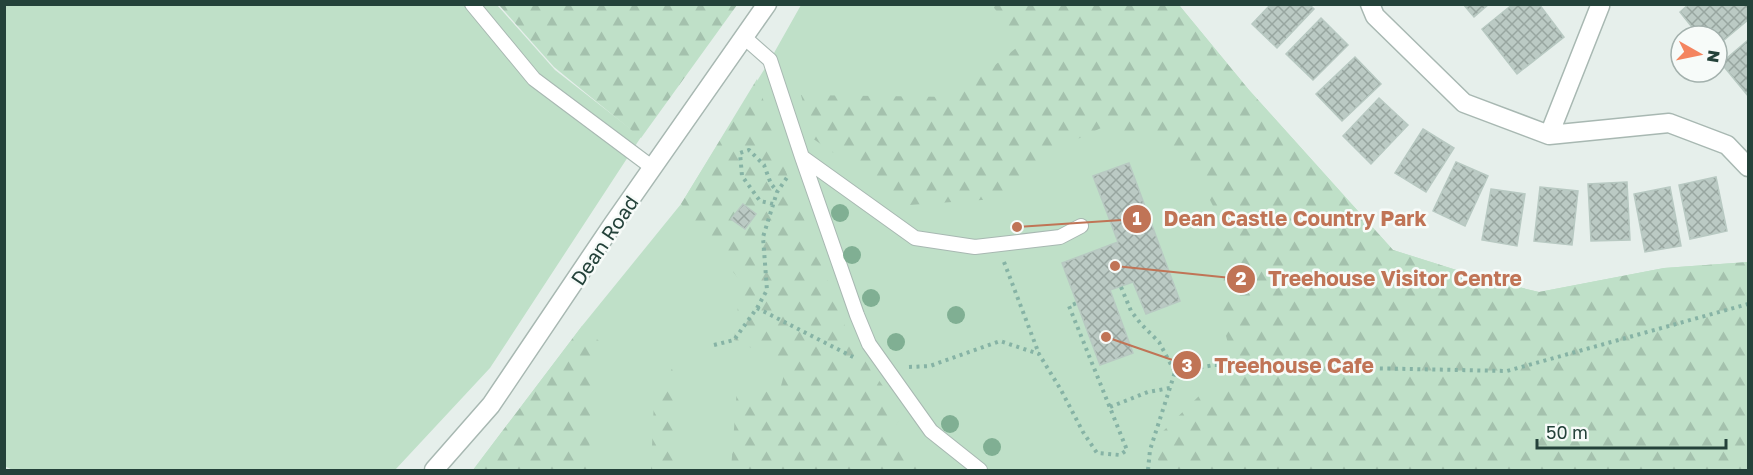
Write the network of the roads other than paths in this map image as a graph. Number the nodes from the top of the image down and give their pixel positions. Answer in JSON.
{"nodes":[{"id":1,"x":472,"y":4,"type":"edge"},
{"id":2,"x":767,"y":4,"type":"edge"},
{"id":3,"x":1370,"y":4,"type":"edge"},
{"id":4,"x":1599,"y":4,"type":"edge"},
{"id":5,"x":745,"y":38,"type":"junction"},
{"id":6,"x":1549,"y":135,"type":"junction"},
{"id":7,"x":802,"y":157,"type":"junction"},
{"id":8,"x":1749,"y":167,"type":"edge"},
{"id":9,"x":653,"y":168,"type":"junction"},
{"id":10,"x":1081,"y":226,"type":"dead end"},
{"id":11,"x":434,"y":471,"type":"edge"},
{"id":12,"x":980,"y":471,"type":"edge"}],
"edges":[{"from":1,"to":9,"type":"lane"},
{"from":2,"to":5,"type":"street","name":"Dean Road"},
{"from":3,"to":6,"type":"street"},
{"from":4,"to":6,"type":"street"},
{"from":5,"to":7,"type":"lane"},
{"from":5,"to":9,"type":"street","name":"Dean Road"},
{"from":6,"to":8,"type":"street"},
{"from":7,"to":10,"type":"lane"},
{"from":7,"to":12,"type":"lane"},
{"from":9,"to":11,"type":"street","name":"Dean Road"}]}
